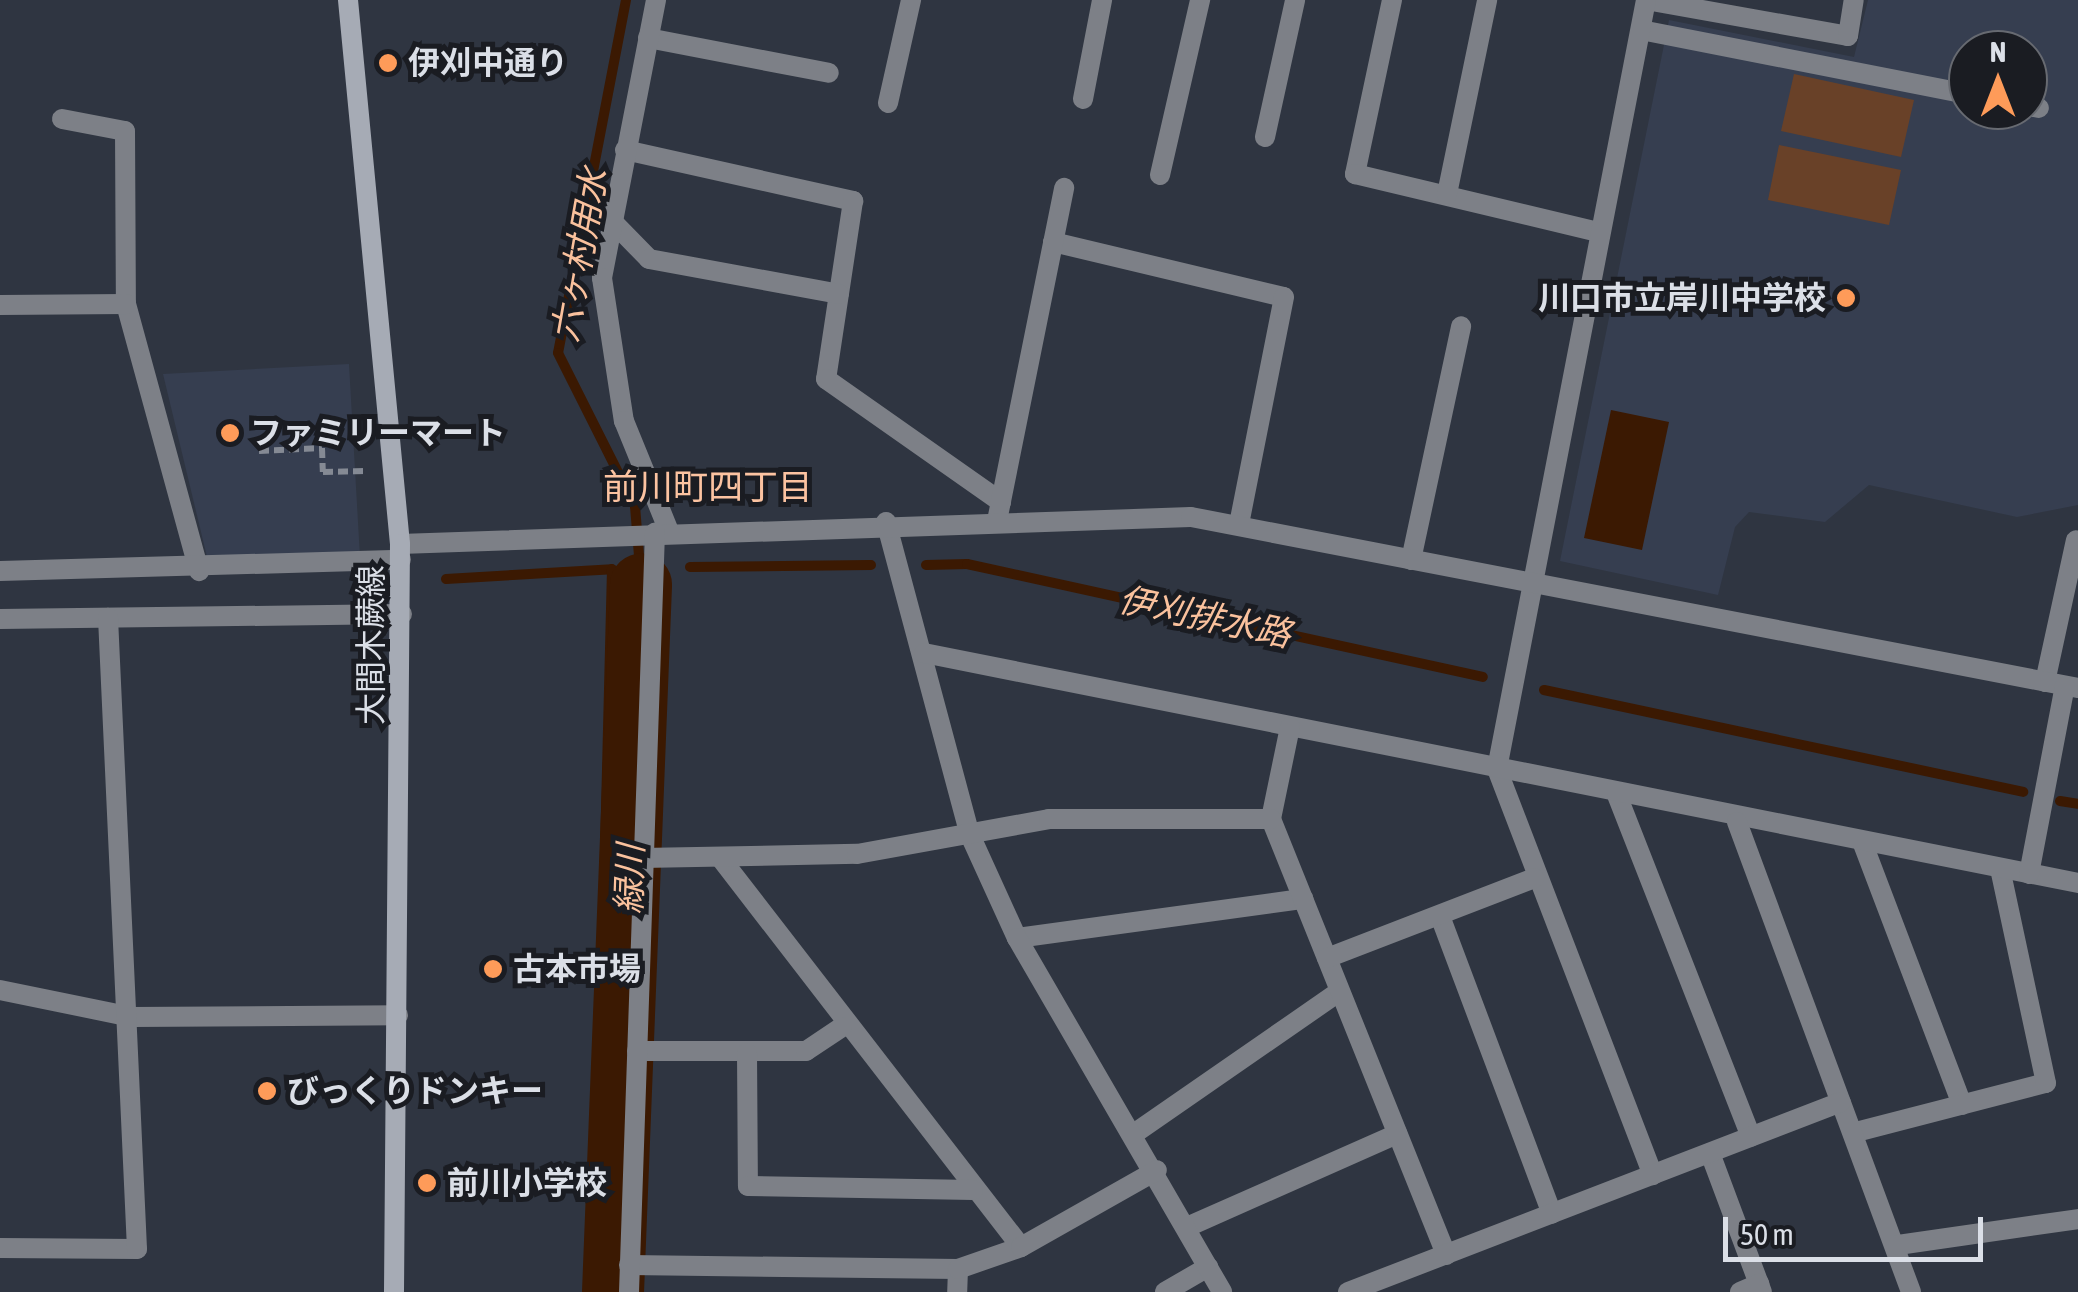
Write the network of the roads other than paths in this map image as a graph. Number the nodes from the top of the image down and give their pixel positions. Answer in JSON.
{"nodes":[{"id":1,"x":348,"y":0,"type":"edge"},
{"id":2,"x":656,"y":0,"type":"edge"},
{"id":3,"x":911,"y":0,"type":"edge"},
{"id":4,"x":1102,"y":0,"type":"edge"},
{"id":5,"x":1200,"y":0,"type":"edge"},
{"id":6,"x":1295,"y":0,"type":"edge"},
{"id":7,"x":1392,"y":0,"type":"edge"},
{"id":8,"x":1488,"y":0,"type":"edge"},
{"id":9,"x":1646,"y":0,"type":"edge"},
{"id":10,"x":1854,"y":0,"type":"edge"},
{"id":11,"x":1642,"y":30,"type":"junction"},
{"id":12,"x":648,"y":38,"type":"junction"},
{"id":13,"x":829,"y":73,"type":"dead end"},
{"id":14,"x":1948,"y":90,"type":"edge"},
{"id":15,"x":1083,"y":99,"type":"dead end"},
{"id":16,"x":888,"y":102,"type":"dead end"},
{"id":17,"x":62,"y":119,"type":"dead end"},
{"id":18,"x":1265,"y":137,"type":"dead end"},
{"id":19,"x":625,"y":150,"type":"junction"},
{"id":20,"x":1160,"y":175,"type":"dead end"},
{"id":21,"x":1064,"y":188,"type":"dead end"},
{"id":22,"x":1448,"y":194,"type":"junction"},
{"id":23,"x":610,"y":218,"type":"junction"},
{"id":24,"x":1599,"y":232,"type":"junction"},
{"id":25,"x":1053,"y":242,"type":"junction"},
{"id":26,"x":838,"y":294,"type":"junction"},
{"id":27,"x":126,"y":304,"type":"junction"},
{"id":28,"x":0,"y":305,"type":"edge"},
{"id":29,"x":1460,"y":326,"type":"dead end"},
{"id":30,"x":999,"y":511,"type":"junction"},
{"id":31,"x":886,"y":522,"type":"junction"},
{"id":32,"x":1239,"y":525,"type":"junction"},
{"id":33,"x":662,"y":531,"type":"junction"},
{"id":34,"x":2076,"y":540,"type":"edge"},
{"id":35,"x":401,"y":552,"type":"junction"},
{"id":36,"x":1412,"y":560,"type":"junction"},
{"id":37,"x":200,"y":570,"type":"junction"},
{"id":38,"x":0,"y":571,"type":"edge"},
{"id":39,"x":1533,"y":585,"type":"junction"},
{"id":40,"x":402,"y":614,"type":"junction"},
{"id":41,"x":108,"y":618,"type":"junction"},
{"id":42,"x":0,"y":619,"type":"edge"},
{"id":43,"x":924,"y":653,"type":"junction"},
{"id":44,"x":2063,"y":686,"type":"edge"},
{"id":45,"x":1290,"y":728,"type":"junction"},
{"id":46,"x":1496,"y":769,"type":"junction"},
{"id":47,"x":1617,"y":795,"type":"junction"},
{"id":48,"x":1271,"y":819,"type":"junction"},
{"id":49,"x":1737,"y":822,"type":"junction"},
{"id":50,"x":970,"y":836,"type":"junction"},
{"id":51,"x":1863,"y":844,"type":"junction"},
{"id":52,"x":642,"y":858,"type":"junction"},
{"id":53,"x":722,"y":860,"type":"junction"},
{"id":54,"x":2000,"y":869,"type":"junction"},
{"id":55,"x":2029,"y":874,"type":"junction"},
{"id":56,"x":1534,"y":878,"type":"junction"},
{"id":57,"x":2078,"y":883,"type":"edge"},
{"id":58,"x":1304,"y":899,"type":"junction"},
{"id":59,"x":1440,"y":916,"type":"junction"},
{"id":60,"x":1017,"y":938,"type":"junction"},
{"id":61,"x":1327,"y":958,"type":"junction"},
{"id":62,"x":0,"y":990,"type":"edge"},
{"id":63,"x":1340,"y":992,"type":"junction"},
{"id":64,"x":398,"y":1014,"type":"junction"},
{"id":65,"x":132,"y":1017,"type":"junction"},
{"id":66,"x":842,"y":1027,"type":"junction"},
{"id":67,"x":637,"y":1051,"type":"junction"},
{"id":68,"x":748,"y":1053,"type":"junction"},
{"id":69,"x":1841,"y":1102,"type":"junction"},
{"id":70,"x":1962,"y":1105,"type":"junction"},
{"id":71,"x":1856,"y":1132,"type":"junction"},
{"id":72,"x":1135,"y":1134,"type":"junction"},
{"id":73,"x":1398,"y":1134,"type":"junction"},
{"id":74,"x":1751,"y":1138,"type":"junction"},
{"id":75,"x":1710,"y":1153,"type":"junction"},
{"id":76,"x":1157,"y":1170,"type":"junction"},
{"id":77,"x":1653,"y":1175,"type":"junction"},
{"id":78,"x":973,"y":1190,"type":"junction"},
{"id":79,"x":1552,"y":1214,"type":"junction"},
{"id":80,"x":2078,"y":1218,"type":"edge"},
{"id":81,"x":1187,"y":1227,"type":"junction"},
{"id":82,"x":1898,"y":1246,"type":"junction"},
{"id":83,"x":1020,"y":1247,"type":"junction"},
{"id":84,"x":0,"y":1248,"type":"edge"},
{"id":85,"x":1446,"y":1255,"type":"junction"},
{"id":86,"x":629,"y":1265,"type":"junction"},
{"id":87,"x":1208,"y":1267,"type":"junction"},
{"id":88,"x":958,"y":1269,"type":"junction"},
{"id":89,"x":1402,"y":1282,"type":"edge"},
{"id":90,"x":1754,"y":1290,"type":"edge"},
{"id":91,"x":394,"y":1292,"type":"edge"},
{"id":92,"x":629,"y":1292,"type":"edge"},
{"id":93,"x":958,"y":1292,"type":"edge"},
{"id":94,"x":1165,"y":1292,"type":"edge"},
{"id":95,"x":1222,"y":1292,"type":"edge"},
{"id":96,"x":1348,"y":1292,"type":"edge"},
{"id":97,"x":1910,"y":1292,"type":"edge"}],
"edges":[{"from":1,"to":35,"type":"main road","name":"大間木蕨線"},
{"from":2,"to":12,"type":"street"},
{"from":3,"to":16,"type":"street"},
{"from":4,"to":15,"type":"street"},
{"from":5,"to":20,"type":"street"},
{"from":6,"to":18,"type":"street"},
{"from":7,"to":22,"type":"street"},
{"from":8,"to":22,"type":"street"},
{"from":9,"to":10,"type":"street"},
{"from":9,"to":11,"type":"street"},
{"from":11,"to":14,"type":"street"},
{"from":11,"to":24,"type":"street"},
{"from":12,"to":13,"type":"street"},
{"from":12,"to":19,"type":"street"},
{"from":17,"to":27,"type":"street"},
{"from":19,"to":23,"type":"street"},
{"from":19,"to":26,"type":"street"},
{"from":21,"to":25,"type":"street"},
{"from":22,"to":24,"type":"street"},
{"from":23,"to":26,"type":"street"},
{"from":23,"to":33,"type":"street"},
{"from":24,"to":39,"type":"street"},
{"from":25,"to":30,"type":"street"},
{"from":25,"to":32,"type":"street"},
{"from":26,"to":30,"type":"street"},
{"from":27,"to":28,"type":"street"},
{"from":27,"to":37,"type":"street"},
{"from":29,"to":36,"type":"street"},
{"from":30,"to":31,"type":"street"},
{"from":30,"to":32,"type":"street"},
{"from":31,"to":33,"type":"street"},
{"from":31,"to":43,"type":"street"},
{"from":32,"to":36,"type":"street"},
{"from":33,"to":35,"type":"street"},
{"from":33,"to":52,"type":"street"},
{"from":34,"to":44,"type":"street"},
{"from":35,"to":37,"type":"street"},
{"from":35,"to":40,"type":"main road","name":"大間木蕨線"},
{"from":36,"to":39,"type":"street"},
{"from":37,"to":38,"type":"street"},
{"from":39,"to":44,"type":"street"},
{"from":39,"to":46,"type":"street"},
{"from":40,"to":41,"type":"street"},
{"from":40,"to":64,"type":"main road","name":"大間木蕨線"},
{"from":41,"to":42,"type":"street"},
{"from":41,"to":65,"type":"street"},
{"from":43,"to":45,"type":"street"},
{"from":43,"to":50,"type":"street"},
{"from":44,"to":55,"type":"street"},
{"from":45,"to":46,"type":"street"},
{"from":45,"to":48,"type":"street"},
{"from":46,"to":47,"type":"street"},
{"from":46,"to":56,"type":"street"},
{"from":47,"to":49,"type":"street"},
{"from":47,"to":74,"type":"street"},
{"from":48,"to":50,"type":"street"},
{"from":48,"to":58,"type":"street"},
{"from":49,"to":51,"type":"street"},
{"from":49,"to":69,"type":"street"},
{"from":50,"to":53,"type":"street"},
{"from":50,"to":60,"type":"street"},
{"from":51,"to":54,"type":"street"},
{"from":51,"to":70,"type":"street"},
{"from":52,"to":53,"type":"street"},
{"from":52,"to":67,"type":"street"},
{"from":53,"to":66,"type":"street"},
{"from":54,"to":55,"type":"street"},
{"from":54,"to":70,"type":"street"},
{"from":55,"to":57,"type":"street"},
{"from":56,"to":59,"type":"street"},
{"from":56,"to":77,"type":"street"},
{"from":58,"to":60,"type":"street"},
{"from":58,"to":61,"type":"street"},
{"from":59,"to":61,"type":"street"},
{"from":59,"to":79,"type":"street"},
{"from":60,"to":72,"type":"street"},
{"from":61,"to":63,"type":"street"},
{"from":62,"to":65,"type":"street"},
{"from":63,"to":72,"type":"street"},
{"from":63,"to":73,"type":"street"},
{"from":64,"to":65,"type":"street"},
{"from":64,"to":91,"type":"main road","name":"大間木蕨線"},
{"from":65,"to":84,"type":"street"},
{"from":66,"to":68,"type":"street"},
{"from":66,"to":78,"type":"street"},
{"from":67,"to":68,"type":"street"},
{"from":67,"to":86,"type":"street"},
{"from":68,"to":78,"type":"street"},
{"from":69,"to":71,"type":"street"},
{"from":69,"to":74,"type":"street"},
{"from":70,"to":71,"type":"street"},
{"from":71,"to":82,"type":"street"},
{"from":72,"to":76,"type":"street"},
{"from":73,"to":81,"type":"street"},
{"from":73,"to":85,"type":"street"},
{"from":74,"to":75,"type":"street"},
{"from":75,"to":77,"type":"street"},
{"from":75,"to":90,"type":"street"},
{"from":76,"to":81,"type":"street"},
{"from":76,"to":83,"type":"street"},
{"from":77,"to":79,"type":"street"},
{"from":78,"to":83,"type":"street"},
{"from":79,"to":85,"type":"street"},
{"from":80,"to":82,"type":"street"},
{"from":81,"to":87,"type":"street"},
{"from":82,"to":97,"type":"street"},
{"from":83,"to":88,"type":"street"},
{"from":85,"to":89,"type":"street"},
{"from":86,"to":88,"type":"street"},
{"from":86,"to":92,"type":"street"},
{"from":87,"to":94,"type":"street"},
{"from":87,"to":95,"type":"street"},
{"from":88,"to":93,"type":"street"},
{"from":89,"to":96,"type":"street"}]}
